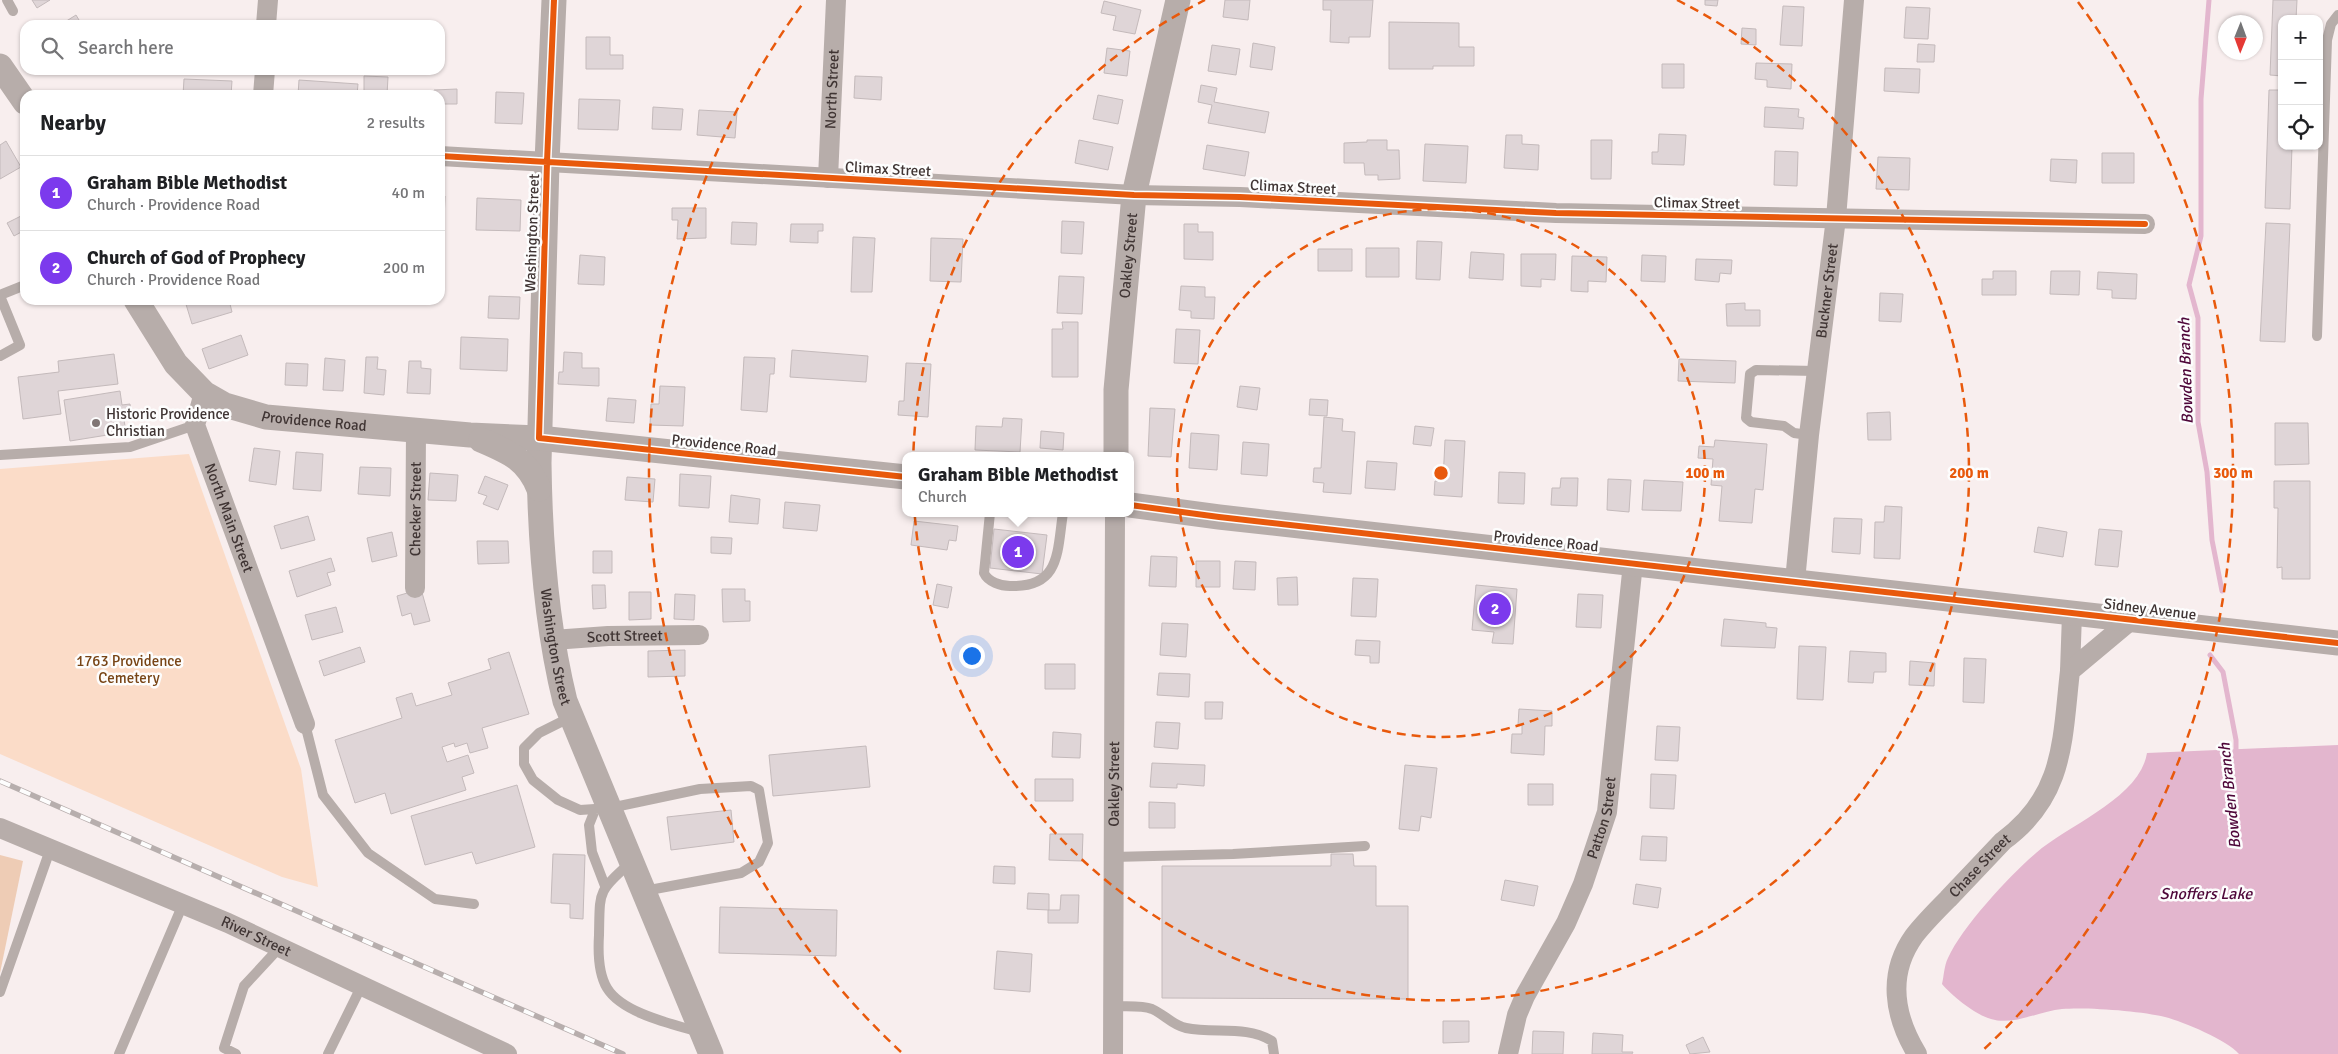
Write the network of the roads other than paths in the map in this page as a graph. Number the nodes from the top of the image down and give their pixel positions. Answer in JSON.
{"nodes":[{"id":1,"x":7,"y":0,"type":"edge"},
{"id":2,"x":268,"y":0,"type":"edge"},
{"id":3,"x":554,"y":0,"type":"edge"},
{"id":4,"x":836,"y":0,"type":"edge"},
{"id":5,"x":1178,"y":0,"type":"edge"},
{"id":6,"x":1854,"y":0,"type":"edge"},
{"id":7,"x":13,"y":11,"type":"dead end"},
{"id":8,"x":2338,"y":15,"type":"edge"},
{"id":9,"x":266,"y":20,"type":"edge"},
{"id":10,"x":0,"y":66,"type":"edge"},
{"id":11,"x":264,"y":75,"type":"edge"},
{"id":12,"x":264,"y":90,"type":"edge"},
{"id":13,"x":20,"y":95,"type":"edge"},
{"id":14,"x":445,"y":156,"type":"edge"},
{"id":15,"x":547,"y":162,"type":"junction"},
{"id":16,"x":828,"y":178,"type":"junction"},
{"id":17,"x":1134,"y":195,"type":"junction"},
{"id":18,"x":1836,"y":218,"type":"junction"},
{"id":19,"x":2145,"y":224,"type":"dead end"},
{"id":20,"x":20,"y":287,"type":"edge"},
{"id":21,"x":0,"y":296,"type":"edge"},
{"id":22,"x":139,"y":305,"type":"edge"},
{"id":23,"x":2317,"y":336,"type":"dead end"},
{"id":24,"x":0,"y":356,"type":"edge"},
{"id":25,"x":1816,"y":372,"type":"junction"},
{"id":26,"x":204,"y":393,"type":"junction"},
{"id":27,"x":195,"y":425,"type":"junction"},
{"id":28,"x":416,"y":430,"type":"junction"},
{"id":29,"x":470,"y":435,"type":"junction"},
{"id":30,"x":1809,"y":435,"type":"junction"},
{"id":31,"x":539,"y":438,"type":"junction"},
{"id":32,"x":1116,"y":452,"type":"edge"},
{"id":33,"x":0,"y":455,"type":"edge"},
{"id":34,"x":902,"y":477,"type":"edge"},
{"id":35,"x":540,"y":489,"type":"junction"},
{"id":36,"x":1134,"y":506,"type":"edge"},
{"id":37,"x":990,"y":517,"type":"edge"},
{"id":38,"x":1062,"y":517,"type":"edge"},
{"id":39,"x":1115,"y":517,"type":"edge"},
{"id":40,"x":1633,"y":563,"type":"junction"},
{"id":41,"x":1795,"y":580,"type":"junction"},
{"id":42,"x":415,"y":588,"type":"dead end"},
{"id":43,"x":1960,"y":601,"type":"joint"},
{"id":44,"x":2072,"y":614,"type":"junction"},
{"id":45,"x":2131,"y":620,"type":"junction"},
{"id":46,"x":699,"y":635,"type":"dead end"},
{"id":47,"x":552,"y":640,"type":"junction"},
{"id":48,"x":2338,"y":643,"type":"edge"},
{"id":49,"x":2070,"y":671,"type":"junction"},
{"id":50,"x":572,"y":717,"type":"junction"},
{"id":51,"x":305,"y":724,"type":"joint"},
{"id":52,"x":602,"y":809,"type":"junction"},
{"id":53,"x":0,"y":828,"type":"edge"},
{"id":54,"x":1365,"y":846,"type":"dead end"},
{"id":55,"x":50,"y":850,"type":"junction"},
{"id":56,"x":1114,"y":857,"type":"junction"},
{"id":57,"x":632,"y":861,"type":"junction"},
{"id":58,"x":605,"y":886,"type":"junction"},
{"id":59,"x":644,"y":891,"type":"junction"},
{"id":60,"x":183,"y":904,"type":"junction"},
{"id":61,"x":474,"y":904,"type":"dead end"},
{"id":62,"x":280,"y":947,"type":"junction"},
{"id":63,"x":362,"y":985,"type":"junction"},
{"id":64,"x":0,"y":992,"type":"edge"},
{"id":65,"x":1114,"y":1006,"type":"junction"},
{"id":66,"x":707,"y":1043,"type":"edge"},
{"id":67,"x":119,"y":1054,"type":"edge"},
{"id":68,"x":236,"y":1054,"type":"edge"},
{"id":69,"x":328,"y":1054,"type":"edge"},
{"id":70,"x":507,"y":1054,"type":"edge"},
{"id":71,"x":1112,"y":1054,"type":"edge"},
{"id":72,"x":1274,"y":1054,"type":"edge"},
{"id":73,"x":1508,"y":1054,"type":"edge"},
{"id":74,"x":1917,"y":1054,"type":"edge"}],
"edges":[{"from":1,"to":7,"type":"lane"},
{"from":2,"to":9,"type":"street"},
{"from":3,"to":15,"type":"street","name":"Washington Street"},
{"from":4,"to":16,"type":"street","name":"North Street"},
{"from":5,"to":17,"type":"street","name":"Oakley Street"},
{"from":6,"to":18,"type":"street","name":"Buckner Street"},
{"from":8,"to":23,"type":"lane"},
{"from":10,"to":13,"type":"street"},
{"from":11,"to":12,"type":"street"},
{"from":14,"to":15,"type":"street","name":"Climax Street"},
{"from":15,"to":16,"type":"street","name":"Climax Street"},
{"from":15,"to":31,"type":"street","name":"Washington Street"},
{"from":16,"to":17,"type":"street","name":"Climax Street"},
{"from":17,"to":18,"type":"street","name":"Climax Street"},
{"from":17,"to":32,"type":"street","name":"Oakley Street"},
{"from":18,"to":19,"type":"street","name":"Climax Street"},
{"from":18,"to":25,"type":"street","name":"Buckner Street"},
{"from":20,"to":21,"type":"lane"},
{"from":21,"to":24,"type":"lane"},
{"from":22,"to":26,"type":"street"},
{"from":25,"to":30,"type":"street","name":"Buckner Street"},
{"from":25,"to":30,"type":"lane"},
{"from":26,"to":27,"type":"street"},
{"from":26,"to":28,"type":"street","name":"Providence Road"},
{"from":27,"to":33,"type":"lane"},
{"from":27,"to":51,"type":"street","name":"North Main Street"},
{"from":28,"to":29,"type":"street","name":"Providence Road"},
{"from":28,"to":42,"type":"street","name":"Checker Street"},
{"from":29,"to":31,"type":"street","name":"Providence Road"},
{"from":29,"to":35,"type":"street"},
{"from":30,"to":41,"type":"street","name":"Buckner Street"},
{"from":31,"to":34,"type":"street","name":"Providence Road"},
{"from":31,"to":35,"type":"street","name":"Washington Street"},
{"from":35,"to":47,"type":"street","name":"Washington Street"},
{"from":36,"to":40,"type":"street","name":"Providence Road"},
{"from":37,"to":38,"type":"lane"},
{"from":39,"to":56,"type":"street","name":"Oakley Street"},
{"from":40,"to":41,"type":"street","name":"Providence Road"},
{"from":40,"to":73,"type":"street","name":"Patton Street"},
{"from":41,"to":43,"type":"street","name":"Providence Road"},
{"from":43,"to":44,"type":"street","name":"Sidney Avenue"},
{"from":44,"to":45,"type":"street","name":"Sidney Avenue"},
{"from":44,"to":49,"type":"street","name":"Chase Street"},
{"from":45,"to":48,"type":"street","name":"Sidney Avenue"},
{"from":45,"to":49,"type":"street"},
{"from":46,"to":47,"type":"street","name":"Scott Street"},
{"from":47,"to":50,"type":"street","name":"Washington Street"},
{"from":49,"to":74,"type":"street","name":"Chase Street"},
{"from":50,"to":52,"type":"street","name":"Washington Street"},
{"from":50,"to":52,"type":"lane"},
{"from":51,"to":61,"type":"lane"},
{"from":52,"to":57,"type":"street","name":"Washington Street"},
{"from":52,"to":58,"type":"lane"},
{"from":52,"to":59,"type":"lane"},
{"from":53,"to":55,"type":"street","name":"River Street"},
{"from":54,"to":56,"type":"lane"},
{"from":55,"to":60,"type":"street","name":"River Street"},
{"from":55,"to":64,"type":"lane"},
{"from":56,"to":65,"type":"street","name":"Oakley Street"},
{"from":57,"to":58,"type":"lane"},
{"from":57,"to":59,"type":"street","name":"Washington Street"},
{"from":58,"to":66,"type":"lane"},
{"from":59,"to":66,"type":"street","name":"Washington Street"},
{"from":60,"to":62,"type":"street","name":"River Street"},
{"from":60,"to":67,"type":"lane"},
{"from":62,"to":63,"type":"street","name":"River Street"},
{"from":62,"to":68,"type":"lane"},
{"from":63,"to":69,"type":"lane"},
{"from":63,"to":70,"type":"street","name":"River Street"},
{"from":65,"to":71,"type":"street","name":"Oakley Street"},
{"from":65,"to":72,"type":"lane"}]}
